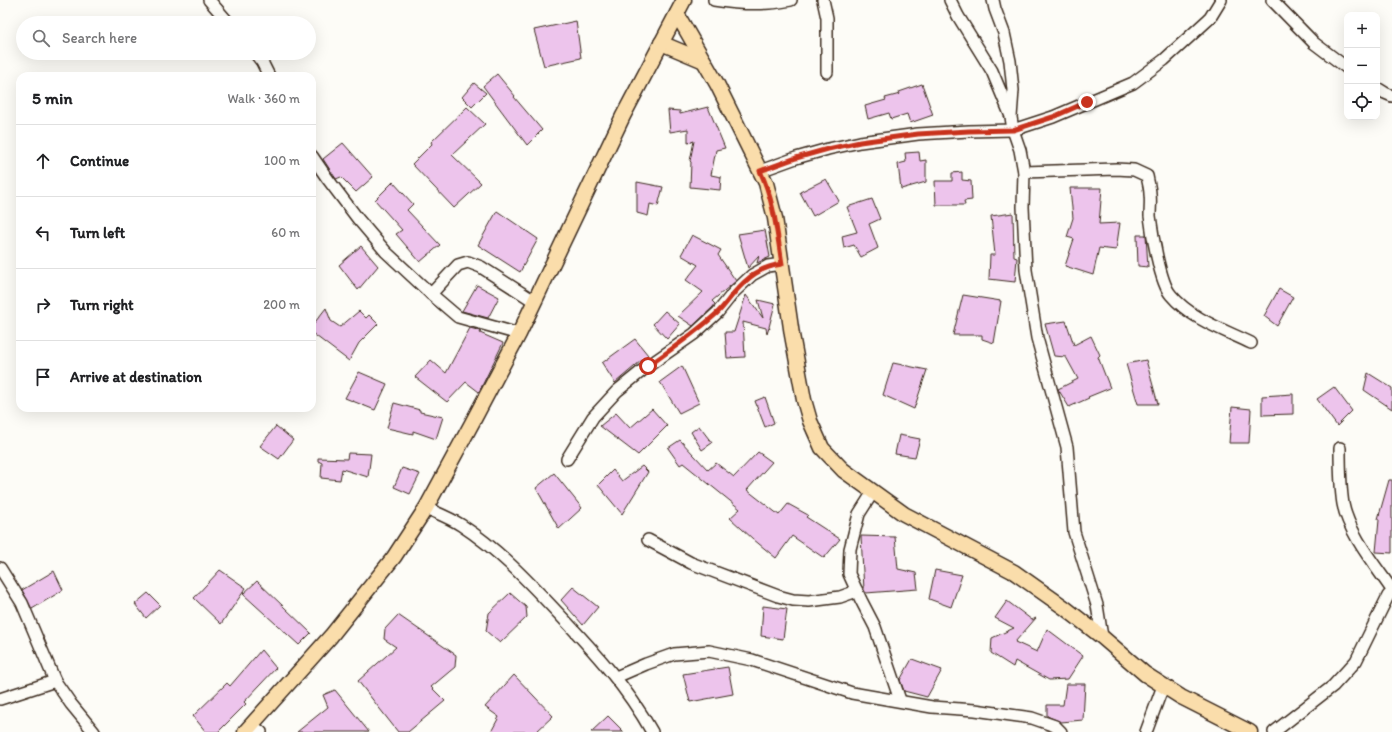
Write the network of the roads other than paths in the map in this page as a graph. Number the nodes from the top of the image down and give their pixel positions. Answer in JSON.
{"nodes":[{"id":1,"x":209,"y":0,"type":"edge"},
{"id":2,"x":684,"y":0,"type":"edge"},
{"id":3,"x":714,"y":0,"type":"edge"},
{"id":4,"x":791,"y":0,"type":"edge"},
{"id":5,"x":823,"y":0,"type":"edge"},
{"id":6,"x":950,"y":0,"type":"edge"},
{"id":7,"x":993,"y":0,"type":"edge"},
{"id":8,"x":1221,"y":0,"type":"edge"},
{"id":9,"x":1272,"y":0,"type":"edge"},
{"id":10,"x":677,"y":14,"type":"junction"},
{"id":11,"x":223,"y":16,"type":"edge"},
{"id":12,"x":661,"y":43,"type":"junction"},
{"id":13,"x":260,"y":60,"type":"edge"},
{"id":14,"x":704,"y":61,"type":"junction"},
{"id":15,"x":1344,"y":66,"type":"edge"},
{"id":16,"x":267,"y":72,"type":"edge"},
{"id":17,"x":827,"y":72,"type":"dead end"},
{"id":18,"x":1380,"y":90,"type":"edge"},
{"id":19,"x":1392,"y":96,"type":"edge"},
{"id":20,"x":1011,"y":117,"type":"junction"},
{"id":21,"x":1013,"y":130,"type":"junction"},
{"id":22,"x":316,"y":162,"type":"edge"},
{"id":23,"x":760,"y":171,"type":"junction"},
{"id":24,"x":1024,"y":172,"type":"junction"},
{"id":25,"x":782,"y":264,"type":"junction"},
{"id":26,"x":431,"y":294,"type":"junction"},
{"id":27,"x":534,"y":301,"type":"junction"},
{"id":28,"x":519,"y":334,"type":"junction"},
{"id":29,"x":1252,"y":343,"type":"dead end"},
{"id":30,"x":1340,"y":448,"type":"dead end"},
{"id":31,"x":567,"y":459,"type":"dead end"},
{"id":32,"x":873,"y":492,"type":"junction"},
{"id":33,"x":426,"y":508,"type":"junction"},
{"id":34,"x":648,"y":540,"type":"dead end"},
{"id":35,"x":0,"y":568,"type":"edge"},
{"id":36,"x":1392,"y":591,"type":"edge"},
{"id":37,"x":857,"y":592,"type":"junction"},
{"id":38,"x":1102,"y":637,"type":"junction"},
{"id":39,"x":616,"y":677,"type":"junction"},
{"id":40,"x":55,"y":681,"type":"junction"},
{"id":41,"x":1163,"y":686,"type":"junction"},
{"id":42,"x":0,"y":699,"type":"edge"},
{"id":43,"x":900,"y":700,"type":"junction"},
{"id":44,"x":252,"y":730,"type":"edge"},
{"id":45,"x":648,"y":730,"type":"edge"},
{"id":46,"x":94,"y":732,"type":"edge"},
{"id":47,"x":1061,"y":732,"type":"edge"},
{"id":48,"x":1146,"y":732,"type":"edge"},
{"id":49,"x":1250,"y":732,"type":"edge"},
{"id":50,"x":1274,"y":732,"type":"edge"}],
"edges":[{"from":1,"to":11,"type":"street"},
{"from":2,"to":10,"type":"main road"},
{"from":3,"to":4,"type":"street"},
{"from":5,"to":17,"type":"street"},
{"from":6,"to":20,"type":"street"},
{"from":7,"to":20,"type":"street"},
{"from":8,"to":21,"type":"street"},
{"from":9,"to":15,"type":"street"},
{"from":10,"to":12,"type":"main road"},
{"from":10,"to":14,"type":"main road"},
{"from":12,"to":14,"type":"main road"},
{"from":12,"to":27,"type":"main road"},
{"from":13,"to":16,"type":"street"},
{"from":14,"to":23,"type":"main road"},
{"from":18,"to":19,"type":"street"},
{"from":20,"to":21,"type":"street"},
{"from":21,"to":23,"type":"street"},
{"from":21,"to":24,"type":"street"},
{"from":22,"to":26,"type":"street"},
{"from":23,"to":25,"type":"main road"},
{"from":24,"to":29,"type":"street"},
{"from":24,"to":38,"type":"street"},
{"from":25,"to":31,"type":"street"},
{"from":25,"to":32,"type":"main road"},
{"from":26,"to":27,"type":"street"},
{"from":26,"to":28,"type":"street"},
{"from":27,"to":28,"type":"main road"},
{"from":28,"to":33,"type":"main road"},
{"from":30,"to":36,"type":"street"},
{"from":32,"to":37,"type":"street"},
{"from":32,"to":38,"type":"main road"},
{"from":33,"to":39,"type":"street"},
{"from":33,"to":44,"type":"main road"},
{"from":34,"to":37,"type":"street"},
{"from":35,"to":40,"type":"street"},
{"from":36,"to":50,"type":"street"},
{"from":37,"to":43,"type":"street"},
{"from":38,"to":41,"type":"main road"},
{"from":39,"to":43,"type":"street"},
{"from":39,"to":45,"type":"street"},
{"from":40,"to":42,"type":"street"},
{"from":40,"to":46,"type":"street"},
{"from":41,"to":48,"type":"street"},
{"from":41,"to":49,"type":"main road"},
{"from":43,"to":47,"type":"street"}]}
